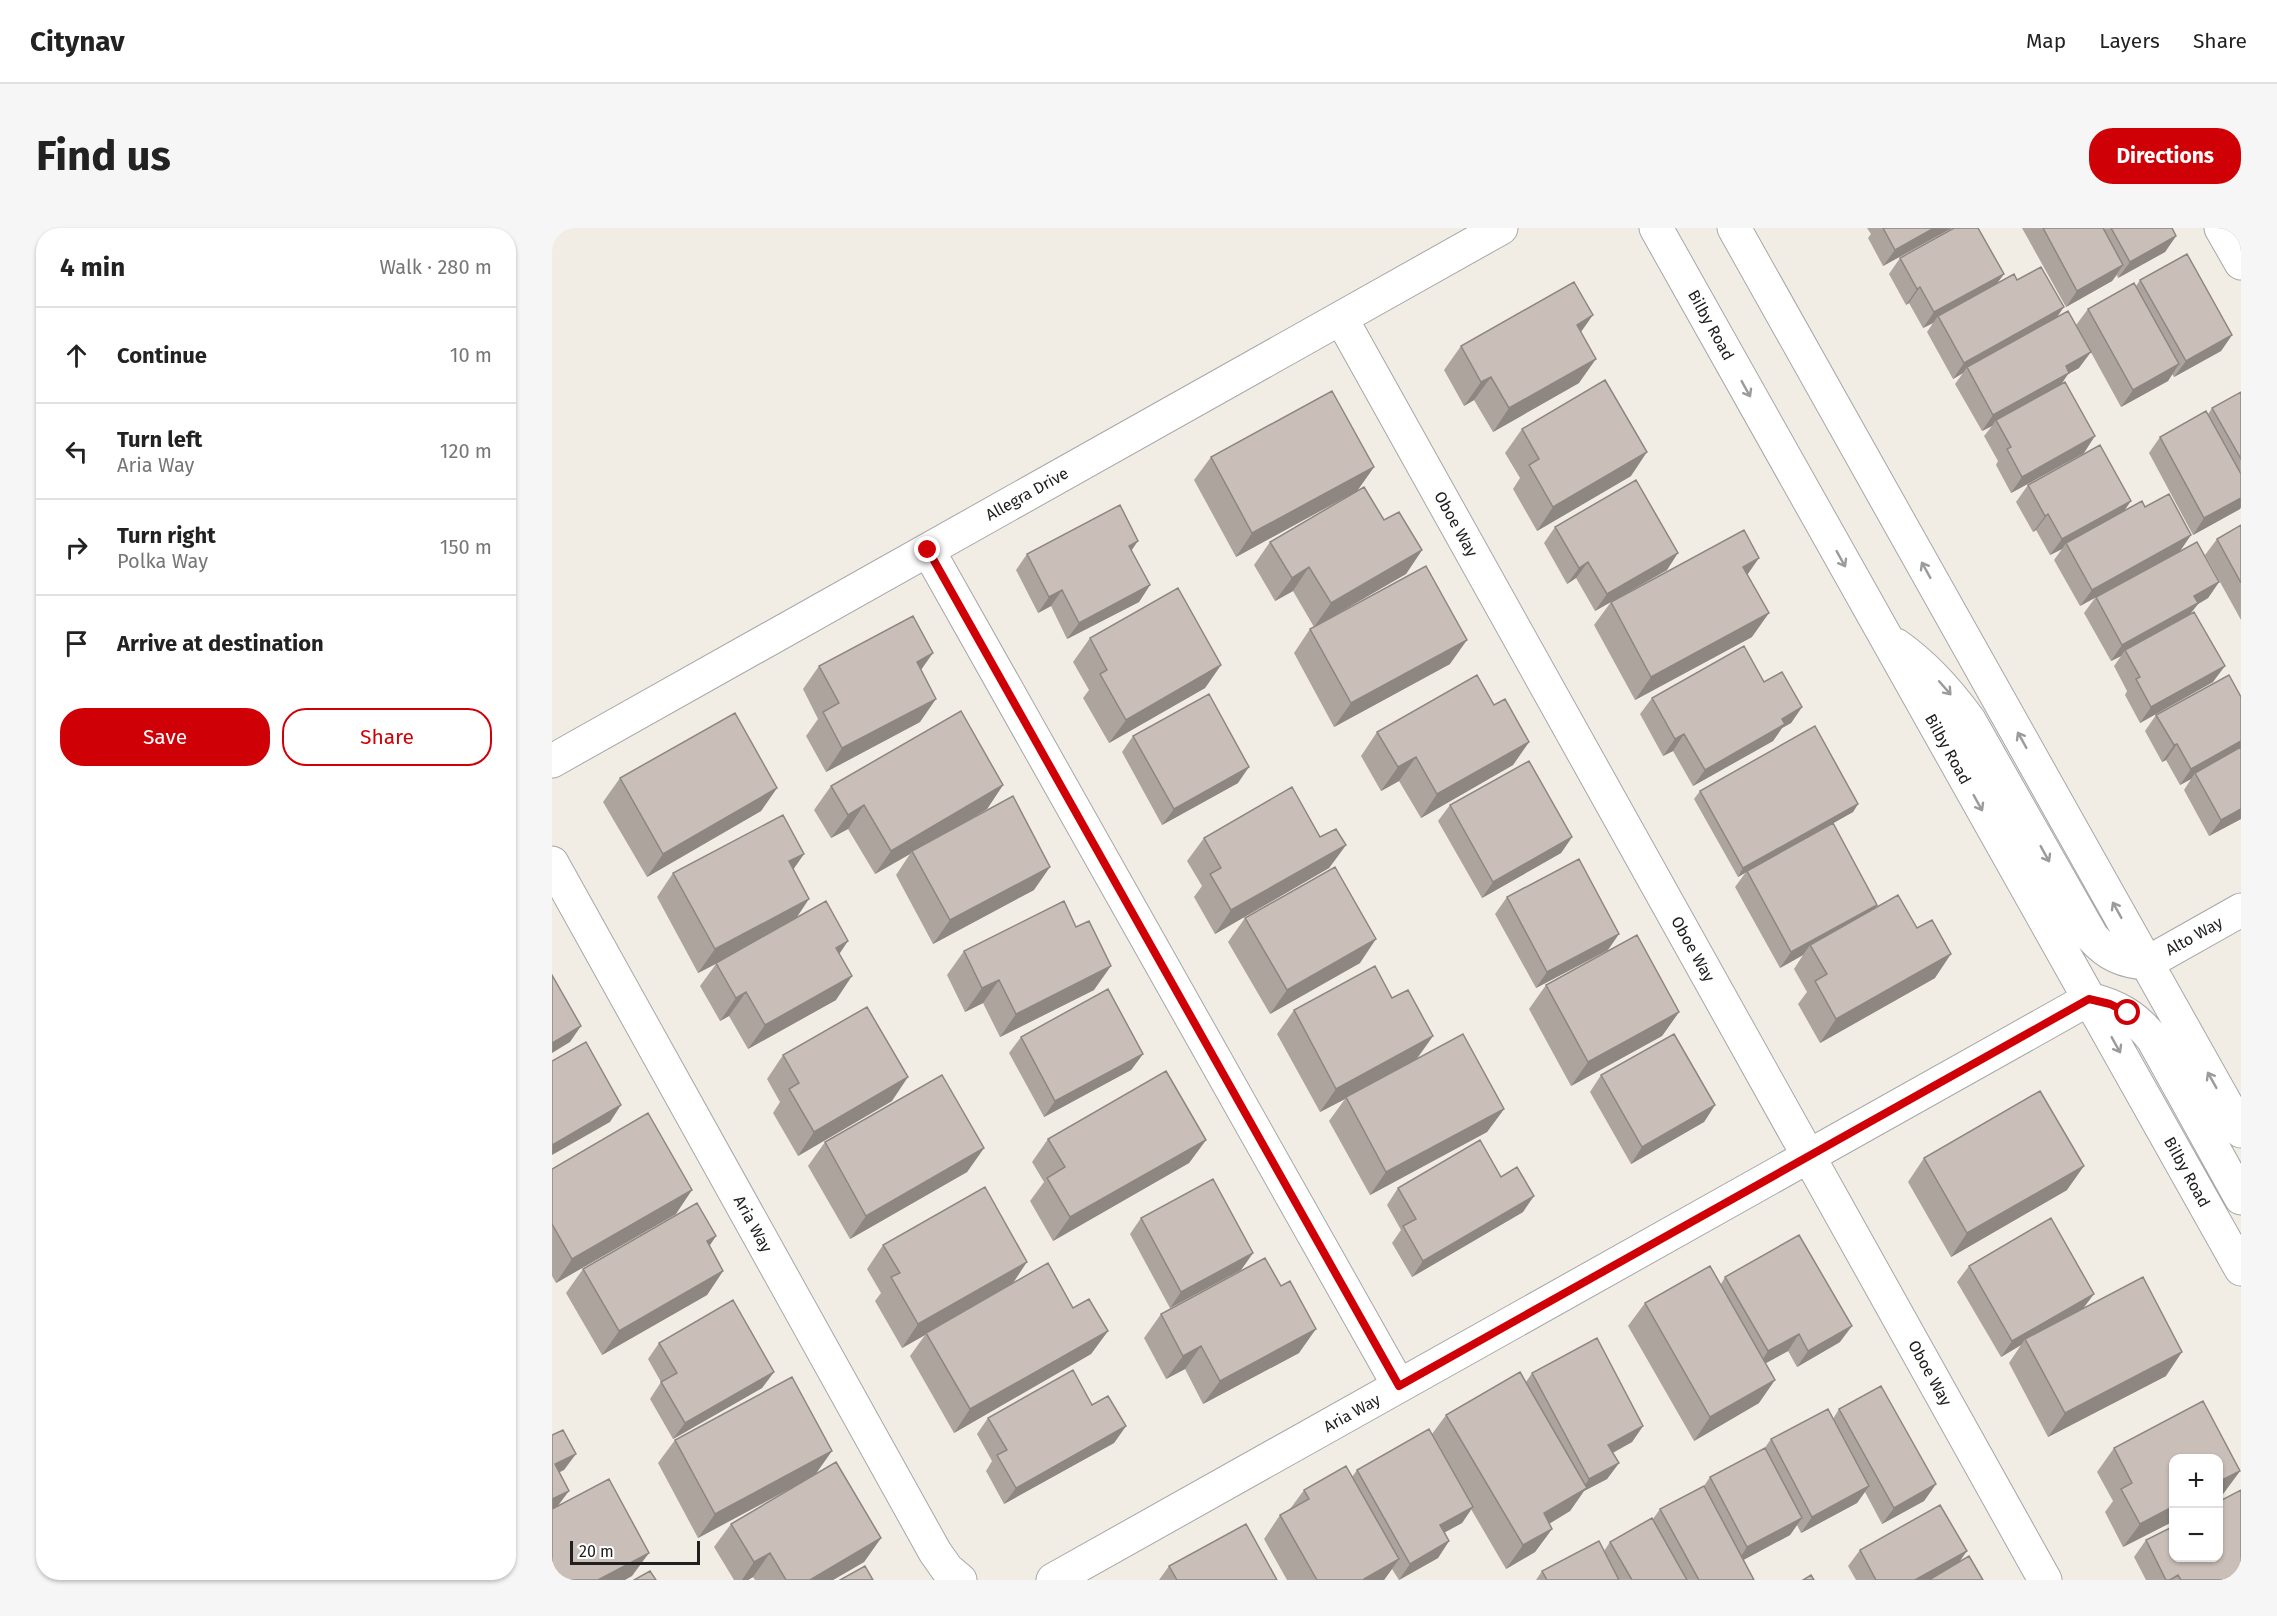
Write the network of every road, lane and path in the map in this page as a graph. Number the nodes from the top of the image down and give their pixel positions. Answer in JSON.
{"nodes":[{"id":1,"x":1502,"y":228,"type":"edge"},
{"id":2,"x":1656,"y":228,"type":"edge"},
{"id":3,"x":1734,"y":228,"type":"edge"},
{"id":4,"x":2221,"y":228,"type":"edge"},
{"id":5,"x":2241,"y":263,"type":"edge"},
{"id":6,"x":1341,"y":318,"type":"junction"},
{"id":7,"x":928,"y":550,"type":"junction"},
{"id":8,"x":1884,"y":636,"type":"junction"},
{"id":9,"x":552,"y":761,"type":"edge"},
{"id":10,"x":552,"y":862,"type":"edge"},
{"id":11,"x":2241,"y":910,"type":"edge"},
{"id":12,"x":2147,"y":963,"type":"junction"},
{"id":13,"x":2089,"y":999,"type":"junction"},
{"id":14,"x":2241,"y":1131,"type":"edge"},
{"id":15,"x":1809,"y":1156,"type":"junction"},
{"id":16,"x":2241,"y":1198,"type":"edge"},
{"id":17,"x":2241,"y":1269,"type":"edge"},
{"id":18,"x":1399,"y":1386,"type":"junction"},
{"id":19,"x":960,"y":1580,"type":"edge"},
{"id":20,"x":1053,"y":1580,"type":"edge"},
{"id":21,"x":2045,"y":1580,"type":"edge"}],
"edges":[{"from":1,"to":6,"type":"street","name":"Allegra Drive"},
{"from":2,"to":8,"type":"street","name":"Bilby Road","one_way":true},
{"from":12,"to":3,"type":"street","one_way":true},
{"from":4,"to":5,"type":"street"},
{"from":6,"to":7,"type":"street","name":"Allegra Drive"},
{"from":6,"to":15,"type":"street","name":"Oboe Way"},
{"from":7,"to":9,"type":"street","name":"Allegra Drive"},
{"from":7,"to":18,"type":"street"},
{"from":8,"to":12,"type":"street","one_way":true},
{"from":8,"to":13,"type":"street","name":"Bilby Road","one_way":true},
{"from":10,"to":19,"type":"street","name":"Aria Way"},
{"from":11,"to":12,"type":"street","name":"Alto Way"},
{"from":14,"to":12,"type":"street","one_way":true},
{"from":13,"to":15,"type":"street","name":"Aria Way"},
{"from":13,"to":16,"type":"street"},
{"from":13,"to":17,"type":"street","name":"Bilby Road","one_way":true},
{"from":15,"to":18,"type":"street","name":"Aria Way"},
{"from":15,"to":21,"type":"street","name":"Oboe Way"},
{"from":18,"to":20,"type":"street","name":"Aria Way"}]}
